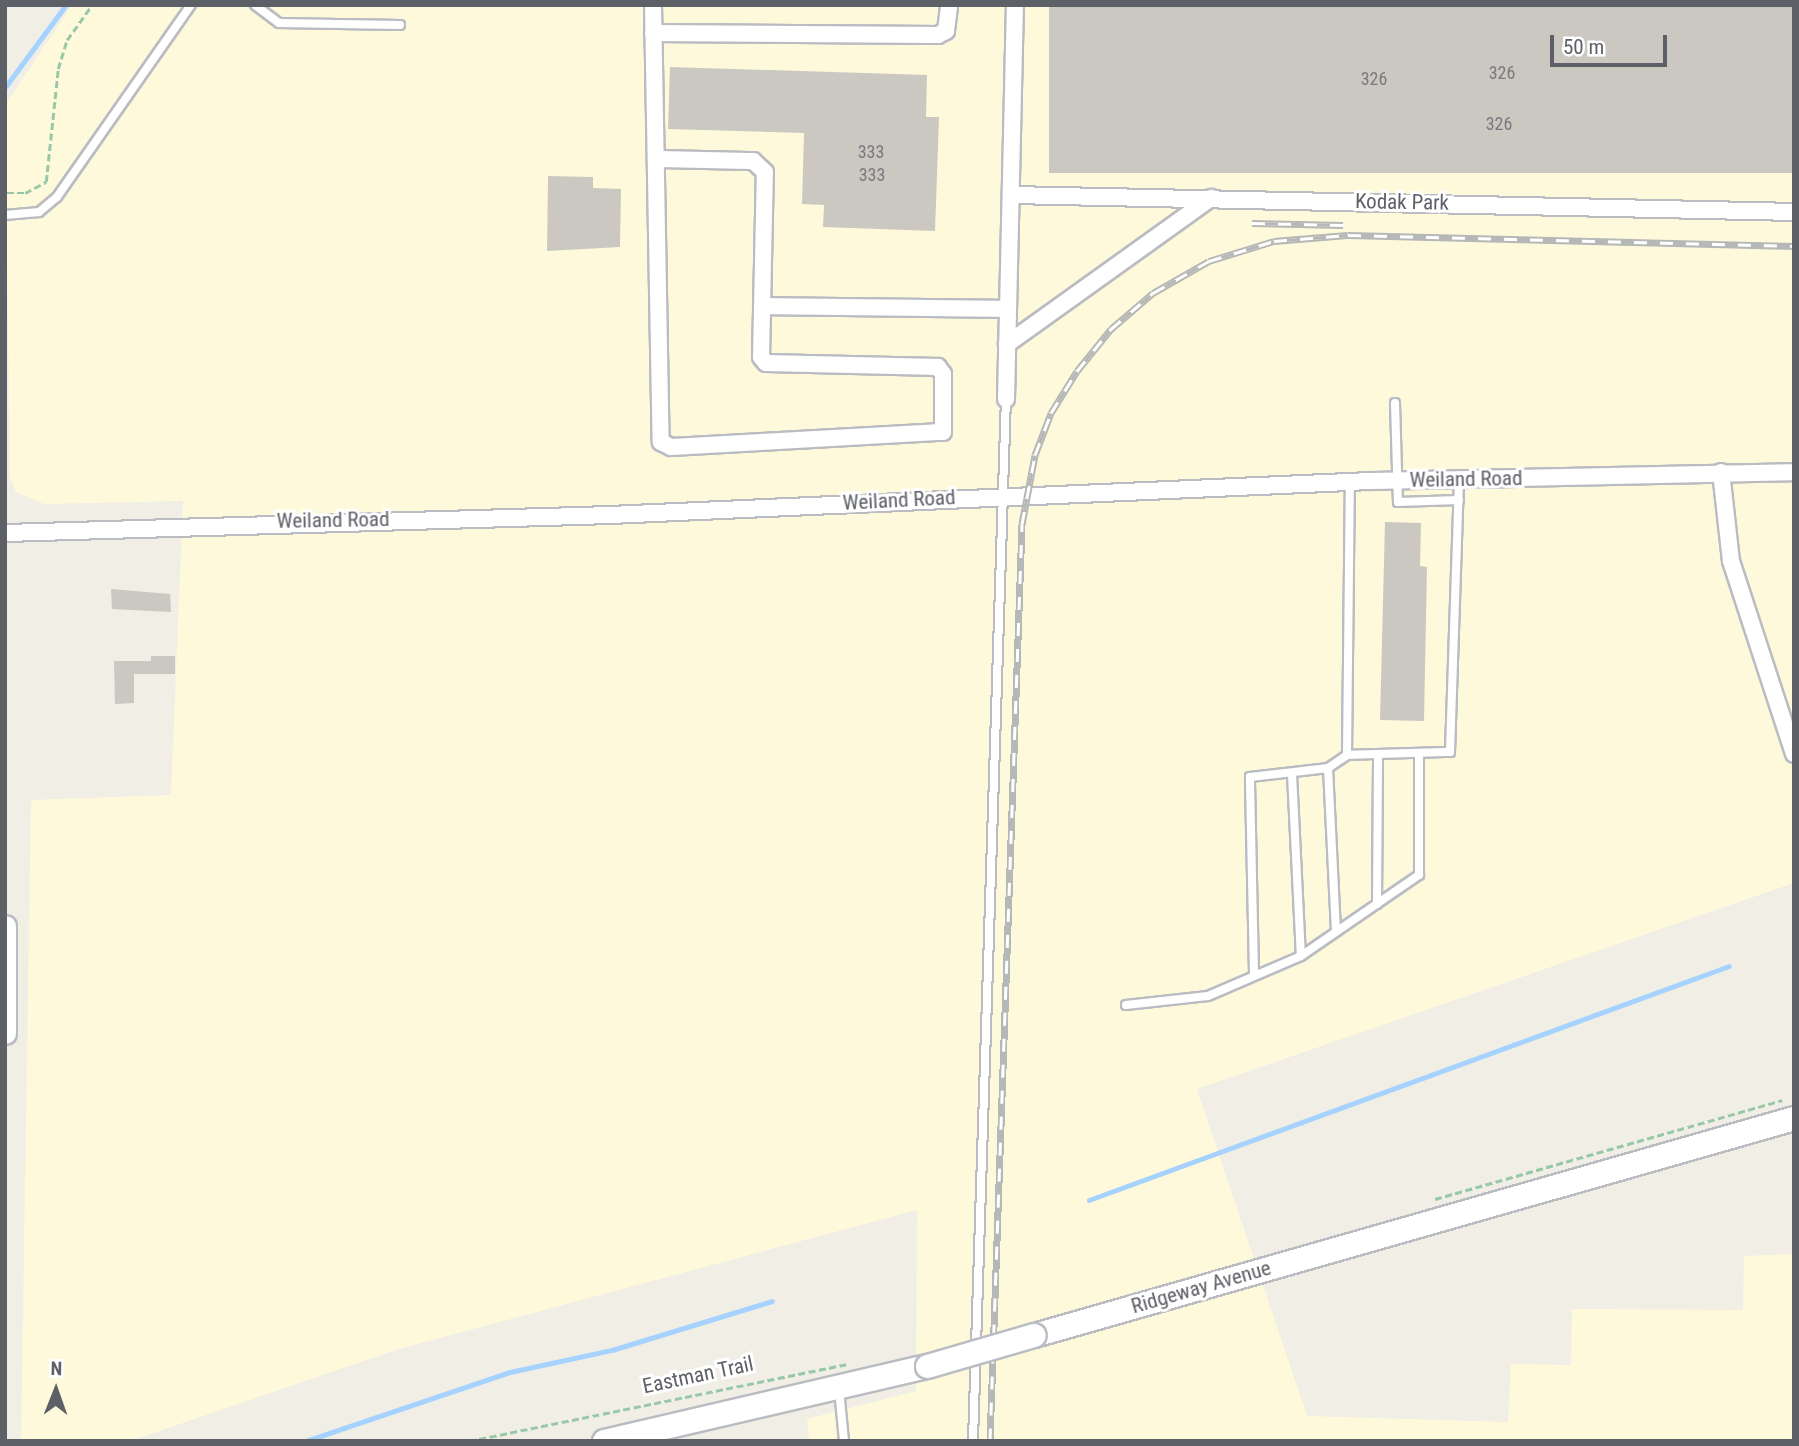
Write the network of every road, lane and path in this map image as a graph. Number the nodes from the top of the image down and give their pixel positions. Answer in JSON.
{"nodes":[{"id":1,"x":92,"y":5,"type":"edge"},
{"id":2,"x":191,"y":5,"type":"edge"},
{"id":3,"x":255,"y":5,"type":"edge"},
{"id":4,"x":653,"y":5,"type":"edge"},
{"id":5,"x":949,"y":5,"type":"edge"},
{"id":6,"x":1014,"y":5,"type":"edge"},
{"id":7,"x":400,"y":25,"type":"dead end"},
{"id":8,"x":653,"y":33,"type":"junction"},
{"id":9,"x":656,"y":159,"type":"junction"},
{"id":10,"x":7,"y":193,"type":"edge"},
{"id":11,"x":1011,"y":195,"type":"junction"},
{"id":12,"x":1211,"y":198,"type":"junction"},
{"id":13,"x":1794,"y":212,"type":"edge"},
{"id":14,"x":5,"y":215,"type":"edge"},
{"id":15,"x":762,"y":306,"type":"junction"},
{"id":16,"x":1008,"y":309,"type":"junction"},
{"id":17,"x":1007,"y":344,"type":"junction"},
{"id":18,"x":1006,"y":399,"type":"joint"},
{"id":19,"x":1395,"y":403,"type":"dead end"},
{"id":20,"x":1721,"y":472,"type":"junction"},
{"id":21,"x":1794,"y":472,"type":"edge"},
{"id":22,"x":1459,"y":479,"type":"junction"},
{"id":23,"x":1398,"y":481,"type":"junction"},
{"id":24,"x":1350,"y":482,"type":"junction"},
{"id":25,"x":1003,"y":495,"type":"junction"},
{"id":26,"x":1459,"y":500,"type":"junction"},
{"id":27,"x":5,"y":533,"type":"edge"},
{"id":28,"x":1419,"y":753,"type":"junction"},
{"id":29,"x":1794,"y":754,"type":"edge"},
{"id":30,"x":1347,"y":755,"type":"junction"},
{"id":31,"x":1378,"y":755,"type":"junction"},
{"id":32,"x":1328,"y":768,"type":"junction"},
{"id":33,"x":1292,"y":774,"type":"junction"},
{"id":34,"x":1377,"y":904,"type":"junction"},
{"id":35,"x":5,"y":926,"type":"edge"},
{"id":36,"x":1336,"y":932,"type":"junction"},
{"id":37,"x":1301,"y":956,"type":"junction"},
{"id":38,"x":1254,"y":973,"type":"junction"},
{"id":39,"x":1126,"y":1005,"type":"dead end"},
{"id":40,"x":5,"y":1033,"type":"edge"},
{"id":41,"x":1794,"y":1118,"type":"edge"},
{"id":42,"x":849,"y":1363,"type":"dead end"},
{"id":43,"x":839,"y":1389,"type":"junction"},
{"id":44,"x":469,"y":1441,"type":"edge"},
{"id":45,"x":604,"y":1441,"type":"edge"},
{"id":46,"x":844,"y":1441,"type":"edge"},
{"id":47,"x":973,"y":1441,"type":"edge"}],
"edges":[{"from":1,"to":10,"type":"path"},
{"from":2,"to":14,"type":"lane"},
{"from":3,"to":7,"type":"lane"},
{"from":4,"to":8,"type":"street"},
{"from":5,"to":8,"type":"street"},
{"from":6,"to":11,"type":"street"},
{"from":8,"to":9,"type":"street"},
{"from":9,"to":15,"type":"street"},
{"from":9,"to":15,"type":"street"},
{"from":11,"to":12,"type":"street","name":"Kodak Park"},
{"from":11,"to":16,"type":"street"},
{"from":12,"to":13,"type":"street","name":"Kodak Park"},
{"from":12,"to":17,"type":"street"},
{"from":15,"to":16,"type":"street"},
{"from":16,"to":17,"type":"street"},
{"from":17,"to":18,"type":"street"},
{"from":18,"to":25,"type":"lane"},
{"from":19,"to":23,"type":"lane"},
{"from":20,"to":21,"type":"street","name":"Weiland Road"},
{"from":20,"to":22,"type":"street","name":"Weiland Road"},
{"from":20,"to":29,"type":"street"},
{"from":22,"to":23,"type":"street","name":"Weiland Road"},
{"from":22,"to":26,"type":"lane"},
{"from":23,"to":24,"type":"street","name":"Weiland Road"},
{"from":23,"to":26,"type":"lane"},
{"from":24,"to":25,"type":"street","name":"Weiland Road"},
{"from":24,"to":30,"type":"lane"},
{"from":25,"to":27,"type":"street","name":"Weiland Road"},
{"from":25,"to":47,"type":"lane"},
{"from":26,"to":28,"type":"lane"},
{"from":28,"to":31,"type":"lane"},
{"from":28,"to":34,"type":"lane"},
{"from":30,"to":31,"type":"lane"},
{"from":30,"to":32,"type":"lane"},
{"from":31,"to":34,"type":"lane"},
{"from":32,"to":33,"type":"lane"},
{"from":32,"to":36,"type":"lane"},
{"from":33,"to":37,"type":"lane"},
{"from":33,"to":38,"type":"lane"},
{"from":34,"to":36,"type":"lane"},
{"from":35,"to":40,"type":"street"},
{"from":36,"to":37,"type":"lane"},
{"from":37,"to":38,"type":"lane"},
{"from":38,"to":39,"type":"lane"},
{"from":41,"to":43,"type":"main road","name":"Ridgeway Avenue","bridge":true},
{"from":42,"to":44,"type":"path","name":"Eastman Trail"},
{"from":43,"to":45,"type":"main road","name":"Ridgeway Avenue"},
{"from":43,"to":46,"type":"lane"}]}
